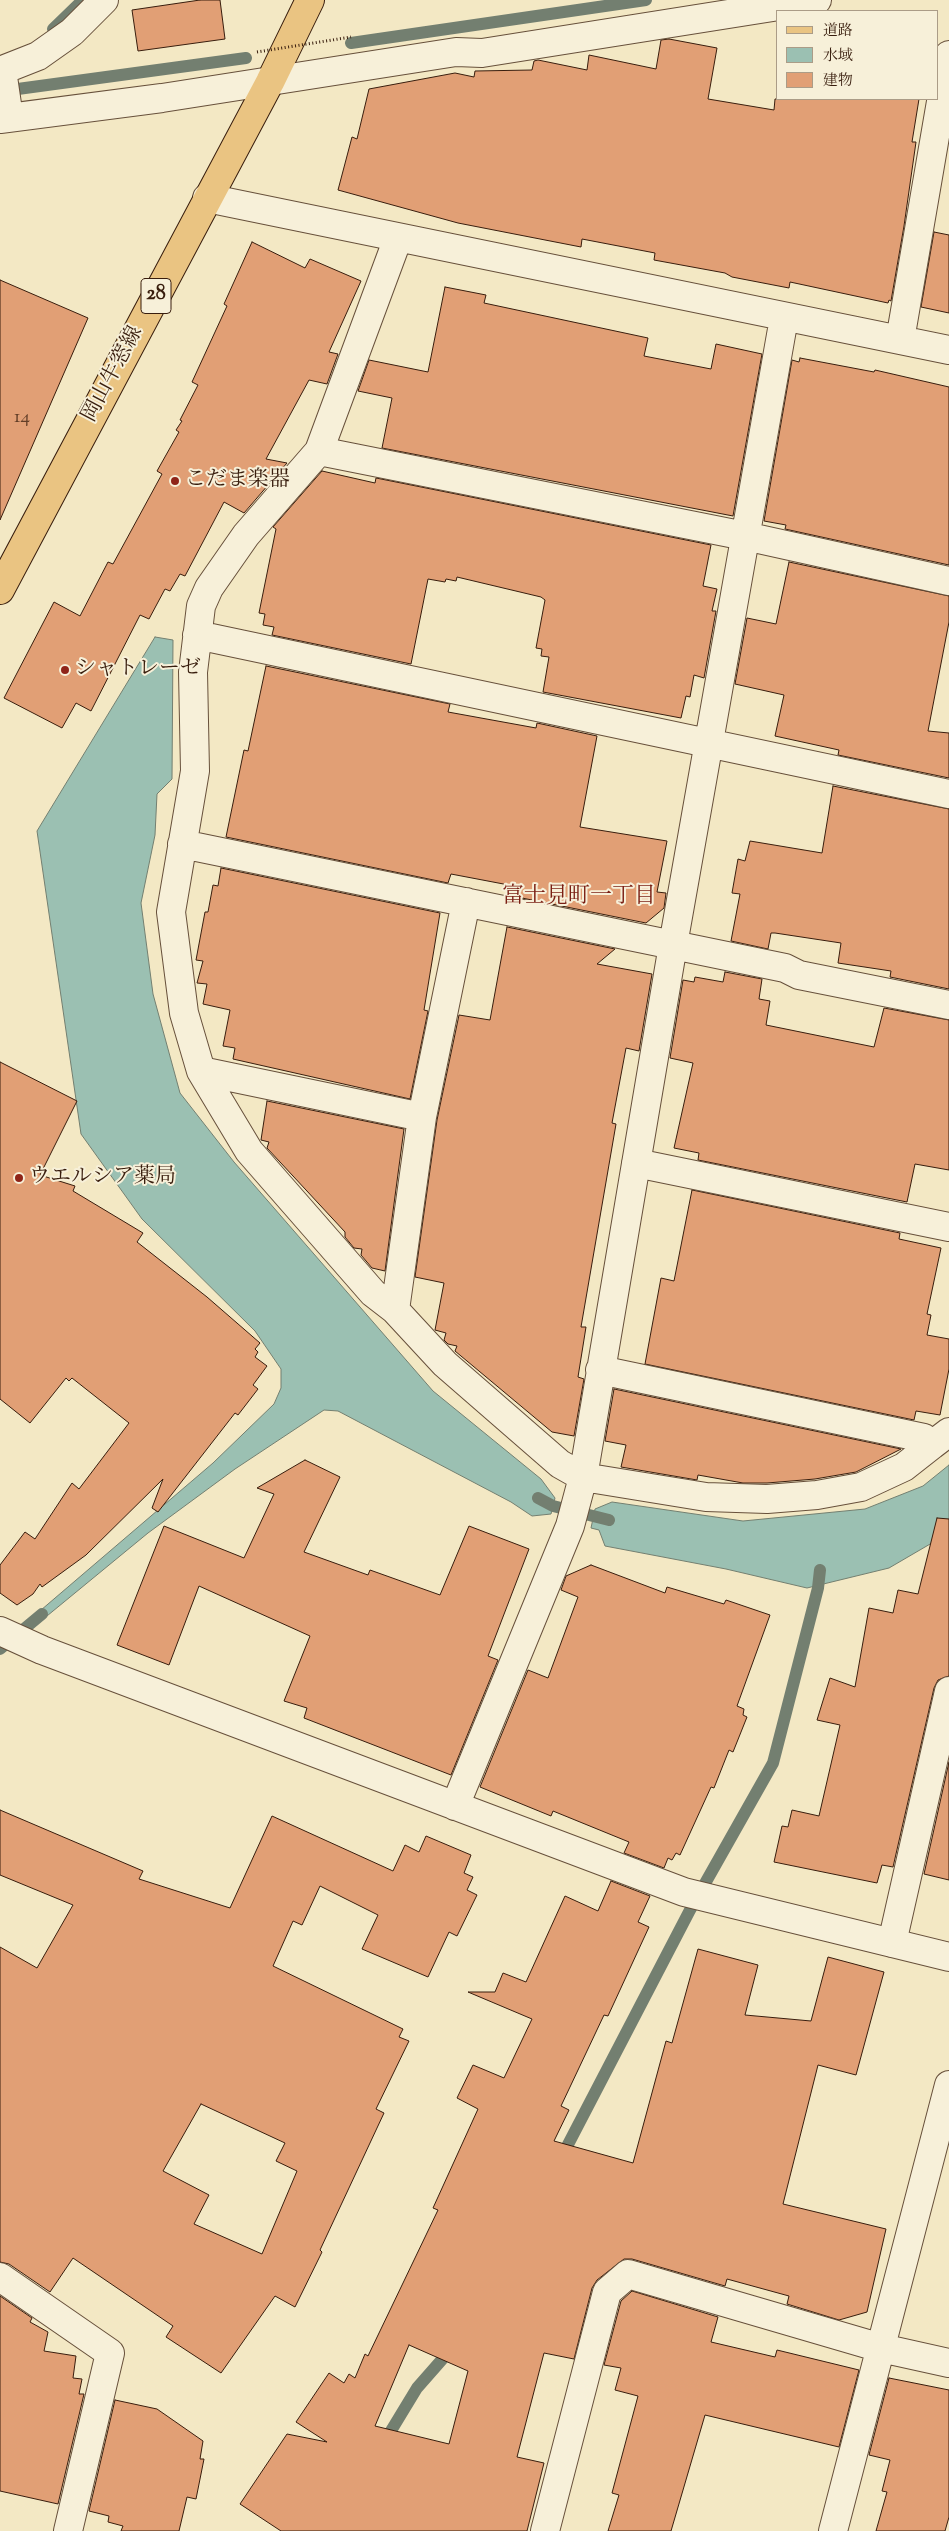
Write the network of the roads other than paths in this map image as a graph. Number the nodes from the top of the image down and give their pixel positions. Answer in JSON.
{"nodes":[{"id":1,"x":104,"y":0,"type":"edge"},
{"id":2,"x":310,"y":0,"type":"edge"},
{"id":3,"x":817,"y":0,"type":"edge"},
{"id":4,"x":949,"y":55,"type":"edge"},
{"id":5,"x":270,"y":82,"type":"junction"},
{"id":6,"x":4,"y":94,"type":"edge"},
{"id":7,"x":207,"y":198,"type":"junction"},
{"id":8,"x":398,"y":238,"type":"junction"},
{"id":9,"x":784,"y":318,"type":"junction"},
{"id":10,"x":900,"y":340,"type":"junction"},
{"id":11,"x":949,"y":350,"type":"edge"},
{"id":12,"x":318,"y":451,"type":"junction"},
{"id":13,"x":745,"y":536,"type":"junction"},
{"id":14,"x":949,"y":581,"type":"edge"},
{"id":15,"x":0,"y":590,"type":"edge"},
{"id":16,"x":197,"y":635,"type":"junction"},
{"id":17,"x":708,"y":743,"type":"junction"},
{"id":18,"x":949,"y":794,"type":"edge"},
{"id":19,"x":182,"y":844,"type":"junction"},
{"id":20,"x":466,"y":902,"type":"junction"},
{"id":21,"x":673,"y":945,"type":"junction"},
{"id":22,"x":949,"y":1005,"type":"edge"},
{"id":23,"x":200,"y":1071,"type":"junction"},
{"id":24,"x":422,"y":1117,"type":"junction"},
{"id":25,"x":636,"y":1164,"type":"junction"},
{"id":26,"x":949,"y":1227,"type":"edge"},
{"id":27,"x":395,"y":1310,"type":"junction"},
{"id":28,"x":600,"y":1370,"type":"junction"},
{"id":29,"x":940,"y":1439,"type":"edge"},
{"id":30,"x":581,"y":1485,"type":"junction"},
{"id":31,"x":2,"y":1632,"type":"edge"},
{"id":32,"x":949,"y":1690,"type":"edge"},
{"id":33,"x":455,"y":1806,"type":"junction"},
{"id":34,"x":892,"y":1943,"type":"junction"},
{"id":35,"x":949,"y":1956,"type":"edge"},
{"id":36,"x":948,"y":2096,"type":"edge"},
{"id":37,"x":0,"y":2277,"type":"edge"},
{"id":38,"x":881,"y":2348,"type":"junction"},
{"id":39,"x":949,"y":2363,"type":"edge"},
{"id":40,"x":68,"y":2531,"type":"edge"},
{"id":41,"x":545,"y":2531,"type":"edge"},
{"id":42,"x":833,"y":2531,"type":"edge"}],
"edges":[{"from":1,"to":6,"type":"street"},
{"from":2,"to":5,"type":"main road","name":"岡山牛窓線","number":"28"},
{"from":3,"to":5,"type":"street"},
{"from":4,"to":10,"type":"street"},
{"from":5,"to":6,"type":"street"},
{"from":5,"to":7,"type":"main road","name":"岡山牛窓線","number":"28"},
{"from":7,"to":8,"type":"street"},
{"from":7,"to":15,"type":"main road","name":"岡山牛窓線","number":"28"},
{"from":8,"to":9,"type":"street"},
{"from":8,"to":12,"type":"street"},
{"from":9,"to":10,"type":"street"},
{"from":9,"to":13,"type":"street"},
{"from":10,"to":11,"type":"street"},
{"from":12,"to":13,"type":"street"},
{"from":12,"to":16,"type":"street"},
{"from":13,"to":14,"type":"street"},
{"from":13,"to":17,"type":"street"},
{"from":16,"to":17,"type":"street"},
{"from":16,"to":19,"type":"street"},
{"from":17,"to":18,"type":"street"},
{"from":17,"to":21,"type":"street"},
{"from":19,"to":20,"type":"street"},
{"from":19,"to":23,"type":"street"},
{"from":20,"to":21,"type":"street"},
{"from":20,"to":24,"type":"street"},
{"from":21,"to":22,"type":"street"},
{"from":21,"to":25,"type":"street"},
{"from":23,"to":24,"type":"street"},
{"from":23,"to":27,"type":"street"},
{"from":24,"to":27,"type":"street"},
{"from":25,"to":26,"type":"street"},
{"from":25,"to":28,"type":"street"},
{"from":27,"to":30,"type":"street"},
{"from":28,"to":29,"type":"street"},
{"from":28,"to":30,"type":"street"},
{"from":29,"to":30,"type":"street"},
{"from":30,"to":33,"type":"street"},
{"from":31,"to":33,"type":"street"},
{"from":32,"to":34,"type":"street"},
{"from":33,"to":34,"type":"street"},
{"from":34,"to":35,"type":"street"},
{"from":36,"to":38,"type":"street"},
{"from":37,"to":40,"type":"street"},
{"from":38,"to":39,"type":"street"},
{"from":38,"to":41,"type":"street"},
{"from":38,"to":42,"type":"street"}]}
